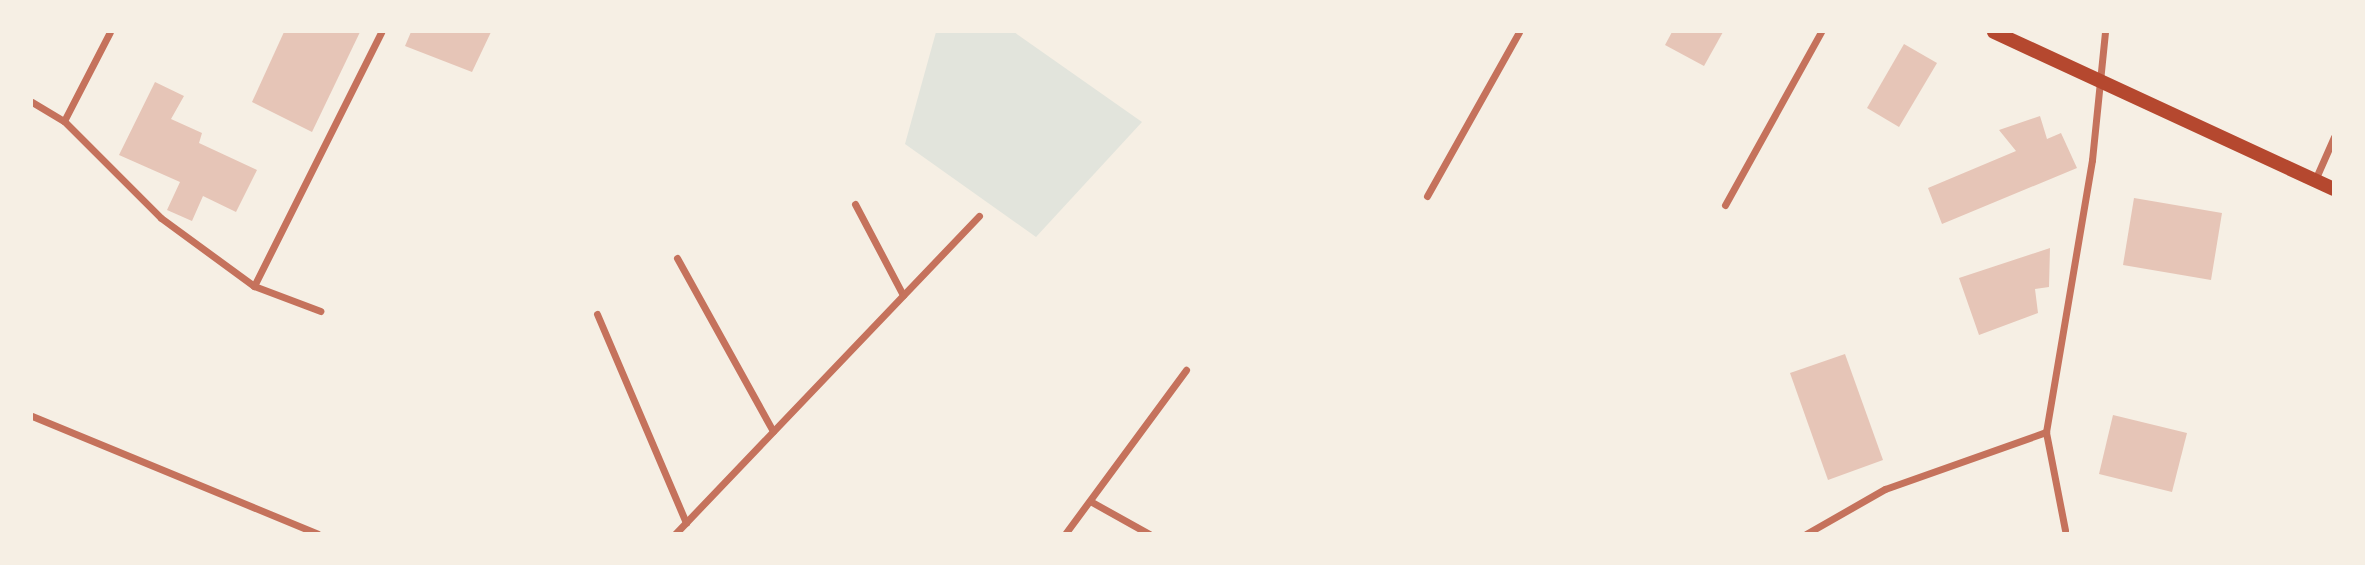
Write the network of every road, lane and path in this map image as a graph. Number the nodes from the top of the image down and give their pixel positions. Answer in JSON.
{"nodes":[{"id":1,"x":110,"y":32,"type":"edge"},
{"id":2,"x":381,"y":32,"type":"edge"},
{"id":3,"x":1519,"y":32,"type":"edge"},
{"id":4,"x":1821,"y":32,"type":"edge"},
{"id":5,"x":1994,"y":32,"type":"edge"},
{"id":6,"x":2105,"y":32,"type":"edge"},
{"id":7,"x":2099,"y":79,"type":"junction"},
{"id":8,"x":32,"y":102,"type":"edge"},
{"id":9,"x":64,"y":121,"type":"junction"},
{"id":10,"x":2333,"y":137,"type":"edge"},
{"id":11,"x":2315,"y":180,"type":"junction"},
{"id":12,"x":2333,"y":189,"type":"edge"},
{"id":13,"x":1427,"y":196,"type":"dead end"},
{"id":14,"x":855,"y":204,"type":"dead end"},
{"id":15,"x":1725,"y":205,"type":"dead end"},
{"id":16,"x":979,"y":216,"type":"dead end"},
{"id":17,"x":677,"y":258,"type":"dead end"},
{"id":18,"x":254,"y":286,"type":"junction"},
{"id":19,"x":903,"y":295,"type":"junction"},
{"id":20,"x":320,"y":311,"type":"dead end"},
{"id":21,"x":597,"y":314,"type":"dead end"},
{"id":22,"x":1186,"y":370,"type":"dead end"},
{"id":23,"x":32,"y":416,"type":"edge"},
{"id":24,"x":773,"y":431,"type":"junction"},
{"id":25,"x":2046,"y":432,"type":"junction"},
{"id":26,"x":1090,"y":501,"type":"junction"},
{"id":27,"x":686,"y":523,"type":"junction"},
{"id":28,"x":2065,"y":530,"type":"dead end"},
{"id":29,"x":318,"y":534,"type":"edge"},
{"id":30,"x":675,"y":534,"type":"edge"},
{"id":31,"x":1065,"y":534,"type":"edge"},
{"id":32,"x":1149,"y":534,"type":"edge"},
{"id":33,"x":1807,"y":534,"type":"edge"}],
"edges":[{"from":1,"to":9,"type":"street"},
{"from":2,"to":18,"type":"street"},
{"from":3,"to":13,"type":"street"},
{"from":4,"to":15,"type":"street"},
{"from":5,"to":7,"type":"main road"},
{"from":6,"to":7,"type":"street"},
{"from":7,"to":11,"type":"main road"},
{"from":7,"to":25,"type":"street"},
{"from":8,"to":9,"type":"street"},
{"from":9,"to":18,"type":"street"},
{"from":10,"to":11,"type":"street"},
{"from":11,"to":12,"type":"main road"},
{"from":14,"to":19,"type":"street"},
{"from":16,"to":19,"type":"street"},
{"from":17,"to":24,"type":"street"},
{"from":18,"to":20,"type":"street"},
{"from":19,"to":24,"type":"street"},
{"from":21,"to":27,"type":"street"},
{"from":22,"to":26,"type":"street"},
{"from":23,"to":29,"type":"street"},
{"from":24,"to":27,"type":"street"},
{"from":25,"to":28,"type":"street"},
{"from":25,"to":33,"type":"street"},
{"from":26,"to":31,"type":"street"},
{"from":26,"to":32,"type":"street"},
{"from":27,"to":30,"type":"street"}]}
